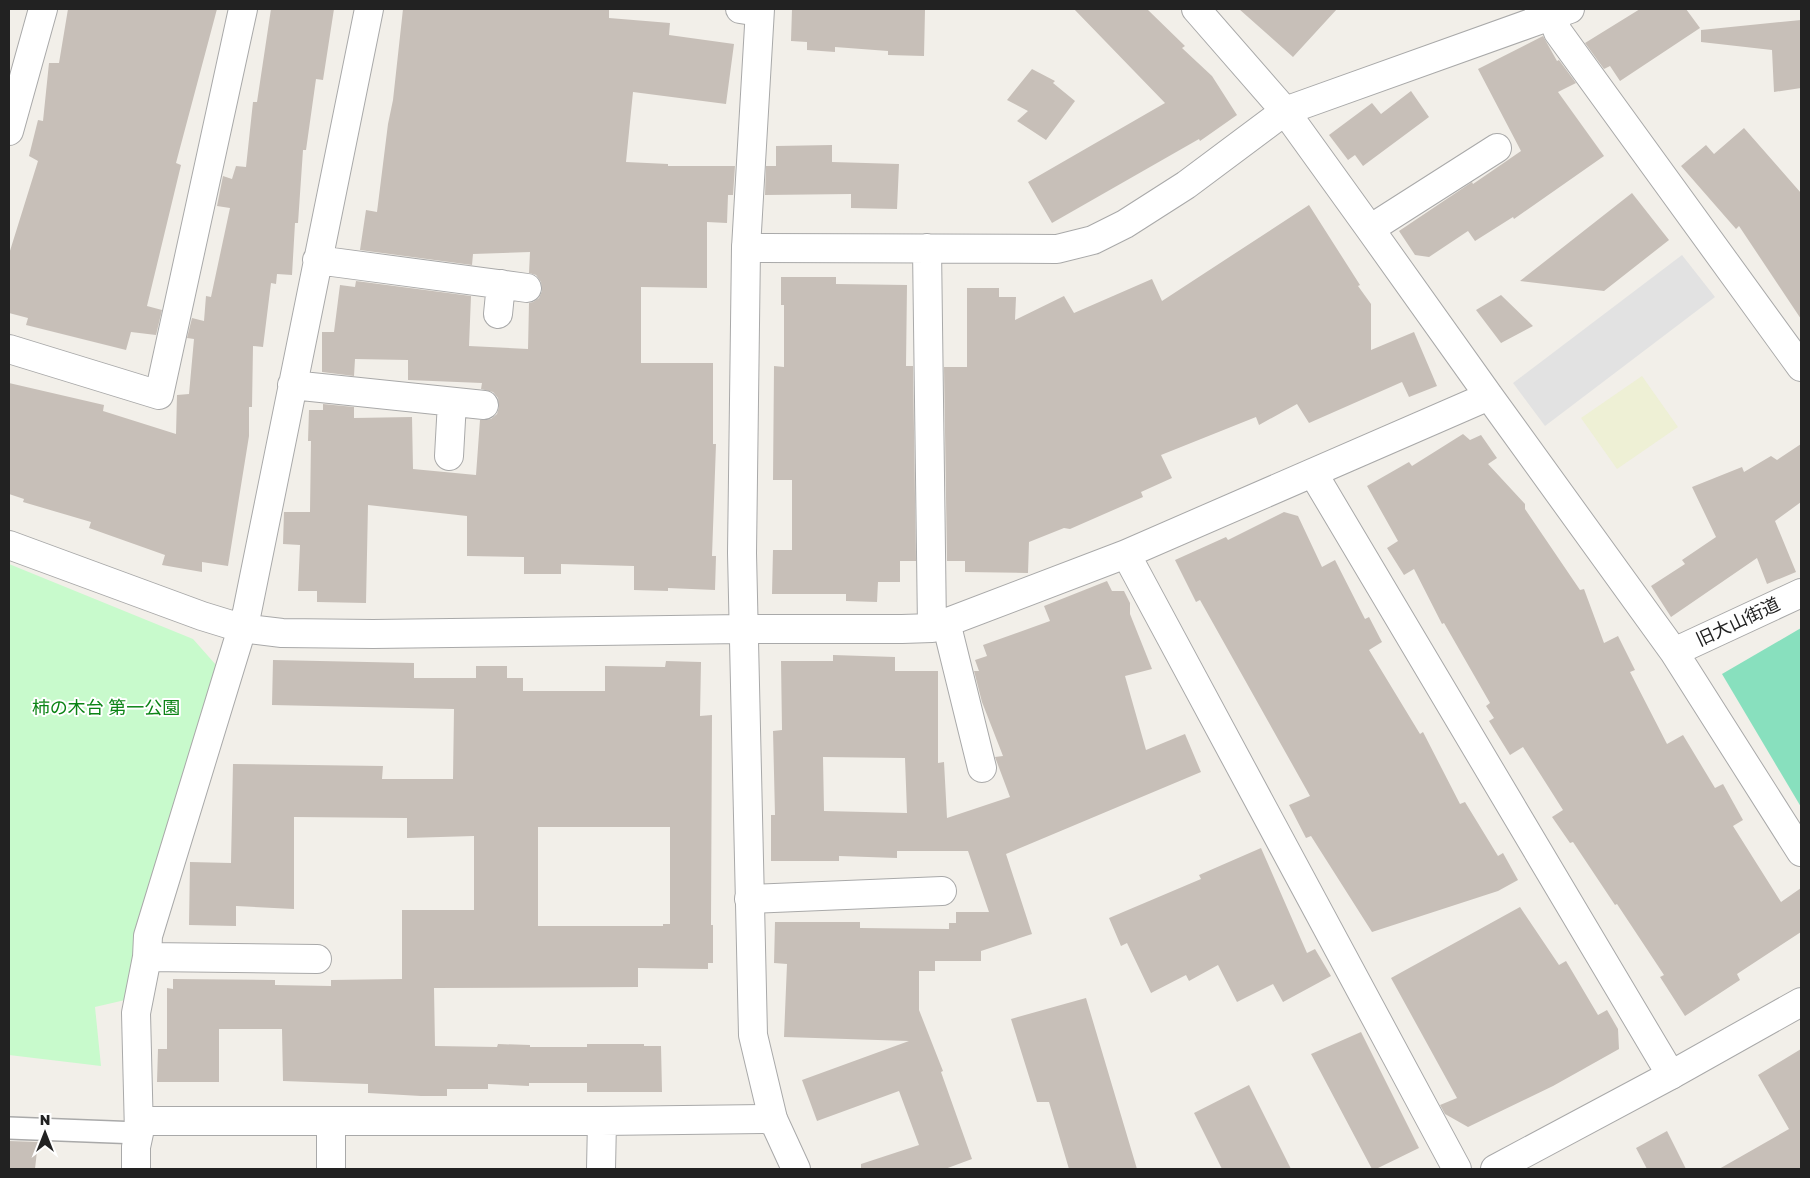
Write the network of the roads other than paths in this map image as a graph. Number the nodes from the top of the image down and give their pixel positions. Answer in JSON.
{"nodes":[{"id":1,"x":43,"y":9,"type":"edge"},
{"id":2,"x":243,"y":9,"type":"edge"},
{"id":3,"x":369,"y":9,"type":"edge"},
{"id":4,"x":1196,"y":9,"type":"edge"},
{"id":5,"x":753,"y":10,"type":"edge"},
{"id":6,"x":1558,"y":11,"type":"edge"},
{"id":7,"x":1285,"y":111,"type":"junction"},
{"id":8,"x":9,"y":131,"type":"edge"},
{"id":9,"x":1497,"y":148,"type":"dead end"},
{"id":10,"x":1370,"y":228,"type":"junction"},
{"id":11,"x":746,"y":248,"type":"junction"},
{"id":12,"x":928,"y":248,"type":"junction"},
{"id":13,"x":318,"y":260,"type":"junction"},
{"id":14,"x":498,"y":314,"type":"dead end"},
{"id":15,"x":9,"y":349,"type":"edge"},
{"id":16,"x":1801,"y":367,"type":"edge"},
{"id":17,"x":292,"y":385,"type":"junction"},
{"id":18,"x":1489,"y":396,"type":"junction"},
{"id":19,"x":452,"y":402,"type":"junction"},
{"id":20,"x":484,"y":406,"type":"dead end"},
{"id":21,"x":449,"y":456,"type":"dead end"},
{"id":22,"x":1313,"y":473,"type":"junction"},
{"id":23,"x":9,"y":545,"type":"edge"},
{"id":24,"x":1126,"y":554,"type":"junction"},
{"id":25,"x":1801,"y":593,"type":"edge"},
{"id":26,"x":939,"y":625,"type":"junction"},
{"id":27,"x":241,"y":628,"type":"junction"},
{"id":28,"x":742,"y":629,"type":"junction"},
{"id":29,"x":1674,"y":652,"type":"junction"},
{"id":30,"x":982,"y":768,"type":"dead end"},
{"id":31,"x":1801,"y":852,"type":"edge"},
{"id":32,"x":942,"y":891,"type":"dead end"},
{"id":33,"x":749,"y":899,"type":"junction"},
{"id":34,"x":146,"y":957,"type":"junction"},
{"id":35,"x":317,"y":958,"type":"dead end"},
{"id":36,"x":1801,"y":1002,"type":"edge"},
{"id":37,"x":1671,"y":1075,"type":"junction"},
{"id":38,"x":773,"y":1119,"type":"junction"},
{"id":39,"x":331,"y":1121,"type":"junction"},
{"id":40,"x":602,"y":1121,"type":"junction"},
{"id":41,"x":139,"y":1127,"type":"junction"},
{"id":42,"x":9,"y":1128,"type":"edge"},
{"id":43,"x":136,"y":1169,"type":"edge"},
{"id":44,"x":331,"y":1169,"type":"edge"},
{"id":45,"x":601,"y":1169,"type":"edge"},
{"id":46,"x":796,"y":1169,"type":"edge"},
{"id":47,"x":1457,"y":1169,"type":"edge"},
{"id":48,"x":1495,"y":1169,"type":"edge"}],
"edges":[{"from":1,"to":8,"type":"street"},
{"from":2,"to":15,"type":"street"},
{"from":3,"to":13,"type":"street"},
{"from":4,"to":7,"type":"street"},
{"from":5,"to":11,"type":"street"},
{"from":6,"to":7,"type":"street"},
{"from":6,"to":16,"type":"street"},
{"from":7,"to":10,"type":"street"},
{"from":7,"to":12,"type":"street"},
{"from":9,"to":10,"type":"street"},
{"from":10,"to":18,"type":"street"},
{"from":11,"to":12,"type":"street"},
{"from":11,"to":28,"type":"street"},
{"from":12,"to":26,"type":"street"},
{"from":13,"to":14,"type":"street"},
{"from":13,"to":17,"type":"street"},
{"from":17,"to":19,"type":"street"},
{"from":17,"to":27,"type":"street"},
{"from":18,"to":22,"type":"street"},
{"from":18,"to":29,"type":"street"},
{"from":19,"to":20,"type":"street"},
{"from":19,"to":21,"type":"street"},
{"from":22,"to":24,"type":"street"},
{"from":22,"to":37,"type":"street"},
{"from":23,"to":27,"type":"street"},
{"from":24,"to":26,"type":"street"},
{"from":24,"to":47,"type":"street"},
{"from":25,"to":29,"type":"street","name":"旧大山街道"},
{"from":26,"to":28,"type":"street"},
{"from":26,"to":30,"type":"street"},
{"from":27,"to":28,"type":"street"},
{"from":27,"to":34,"type":"street"},
{"from":28,"to":33,"type":"street"},
{"from":29,"to":31,"type":"street"},
{"from":32,"to":33,"type":"street"},
{"from":33,"to":38,"type":"street"},
{"from":34,"to":35,"type":"street"},
{"from":34,"to":41,"type":"street"},
{"from":36,"to":37,"type":"street"},
{"from":37,"to":48,"type":"street"},
{"from":38,"to":40,"type":"street"},
{"from":38,"to":46,"type":"street"},
{"from":39,"to":40,"type":"street"},
{"from":39,"to":41,"type":"street"},
{"from":39,"to":44,"type":"street"},
{"from":40,"to":45,"type":"street"},
{"from":41,"to":42,"type":"lane"},
{"from":41,"to":43,"type":"street"}]}
